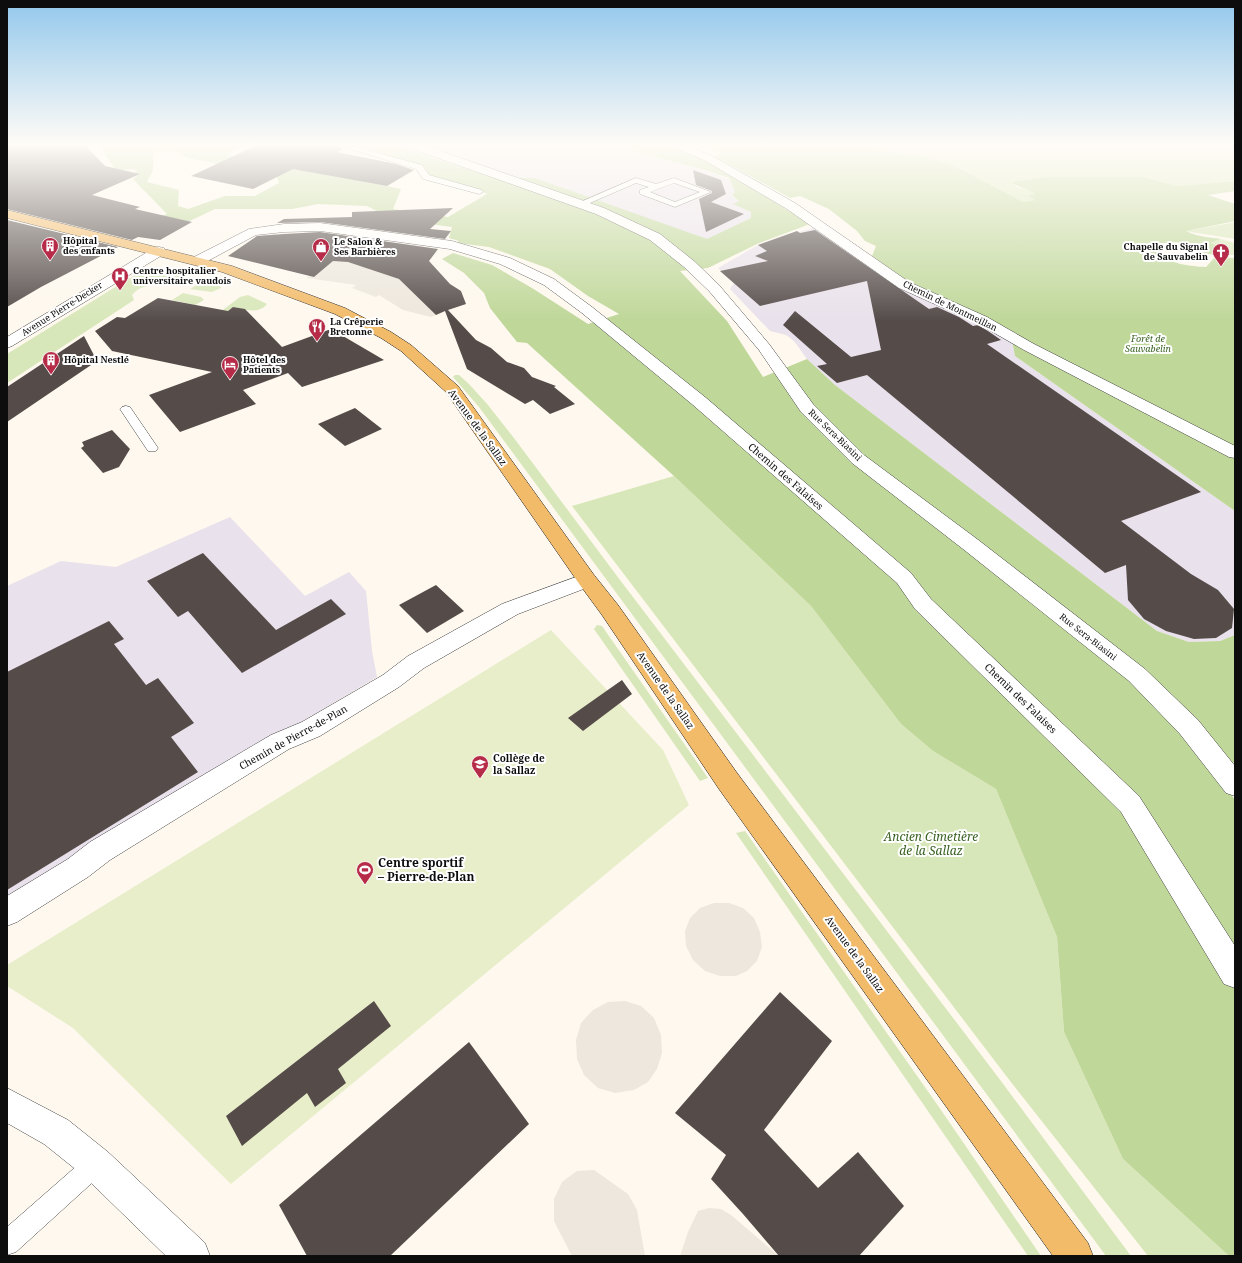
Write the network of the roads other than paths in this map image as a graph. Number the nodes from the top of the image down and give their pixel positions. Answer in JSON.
{"nodes":[{"id":1,"x":577,"y":203,"type":"edge"},
{"id":2,"x":671,"y":203,"type":"edge"},
{"id":3,"x":681,"y":203,"type":"edge"},
{"id":4,"x":786,"y":203,"type":"edge"},
{"id":5,"x":580,"y":204,"type":"joint"},
{"id":6,"x":7,"y":214,"type":"edge"},
{"id":7,"x":159,"y":250,"type":"junction"},
{"id":8,"x":197,"y":260,"type":"junction"},
{"id":9,"x":7,"y":343,"type":"edge"},
{"id":10,"x":126,"y":409,"type":"dead end"},
{"id":11,"x":152,"y":448,"type":"dead end"},
{"id":12,"x":1235,"y":453,"type":"edge"},
{"id":13,"x":587,"y":580,"type":"junction"},
{"id":14,"x":1235,"y":784,"type":"edge"},
{"id":15,"x":7,"y":912,"type":"edge"},
{"id":16,"x":1235,"y":972,"type":"edge"},
{"id":17,"x":7,"y":1105,"type":"edge"},
{"id":18,"x":96,"y":1164,"type":"junction"},
{"id":19,"x":7,"y":1243,"type":"edge"},
{"id":20,"x":192,"y":1256,"type":"edge"},
{"id":21,"x":1075,"y":1256,"type":"edge"}],
"edges":[{"from":1,"to":5,"type":"street","name":"Rue Sera-Biasini"},
{"from":2,"to":3,"type":"lane"},
{"from":4,"to":12,"type":"street","name":"Chemin de Montmeillan"},
{"from":5,"to":14,"type":"street","name":"Rue Sera-Biasini"},
{"from":6,"to":7,"type":"main road","name":"Avenue de la Sallaz"},
{"from":7,"to":8,"type":"main road","name":"Avenue de la Sallaz"},
{"from":7,"to":9,"type":"street","name":"Avenue Pierre-Decker"},
{"from":8,"to":13,"type":"main road","name":"Avenue de la Sallaz"},
{"from":8,"to":16,"type":"street","name":"Chemin des Falaises"},
{"from":10,"to":11,"type":"lane"},
{"from":13,"to":15,"type":"street","name":"Chemin de Pierre-de-Plan"},
{"from":13,"to":21,"type":"main road","name":"Avenue de la Sallaz"},
{"from":17,"to":18,"type":"street"},
{"from":18,"to":19,"type":"lane"},
{"from":18,"to":20,"type":"street"}]}
